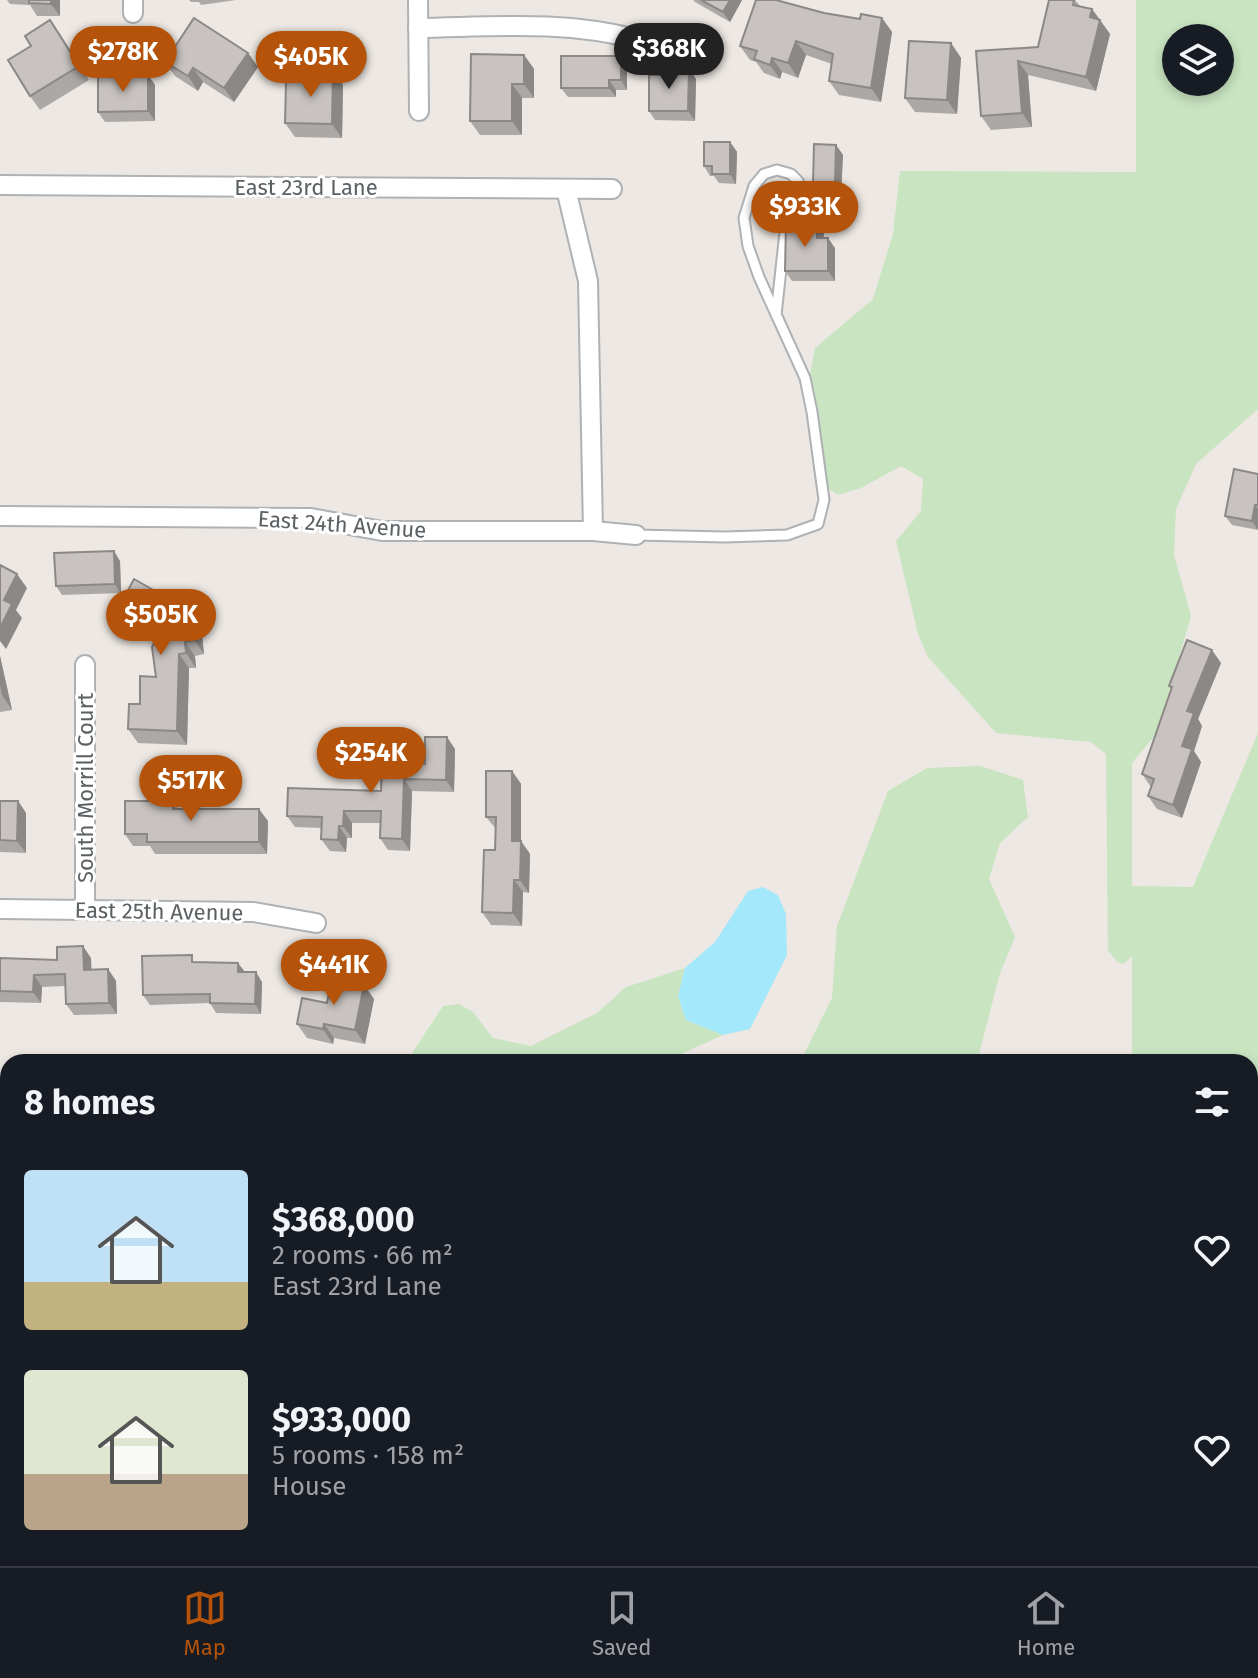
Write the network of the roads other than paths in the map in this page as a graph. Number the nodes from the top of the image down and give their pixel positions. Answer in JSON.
{"nodes":[{"id":1,"x":418,"y":0,"type":"edge"},
{"id":2,"x":418,"y":28,"type":"junction"},
{"id":3,"x":635,"y":39,"type":"dead end"},
{"id":4,"x":419,"y":111,"type":"dead end"},
{"id":5,"x":0,"y":185,"type":"edge"},
{"id":6,"x":566,"y":189,"type":"junction"},
{"id":7,"x":612,"y":189,"type":"dead end"},
{"id":8,"x":776,"y":315,"type":"junction"},
{"id":9,"x":0,"y":516,"type":"edge"},
{"id":10,"x":593,"y":531,"type":"junction"},
{"id":11,"x":636,"y":535,"type":"joint"},
{"id":12,"x":85,"y":665,"type":"dead end"},
{"id":13,"x":0,"y":909,"type":"edge"},
{"id":14,"x":85,"y":910,"type":"junction"},
{"id":15,"x":316,"y":923,"type":"dead end"}],
"edges":[{"from":1,"to":2,"type":"street"},
{"from":2,"to":3,"type":"street"},
{"from":2,"to":4,"type":"street"},
{"from":5,"to":6,"type":"street","name":"East 23rd Lane"},
{"from":6,"to":7,"type":"street","name":"East 23rd Lane"},
{"from":6,"to":10,"type":"street"},
{"from":8,"to":8,"type":"lane"},
{"from":8,"to":11,"type":"lane"},
{"from":9,"to":10,"type":"street","name":"East 24th Avenue"},
{"from":10,"to":11,"type":"street","name":"East 24th Avenue"},
{"from":12,"to":14,"type":"street","name":"South Morrill Court"},
{"from":13,"to":14,"type":"street","name":"East 25th Avenue"},
{"from":14,"to":15,"type":"street","name":"East 25th Avenue"}]}
